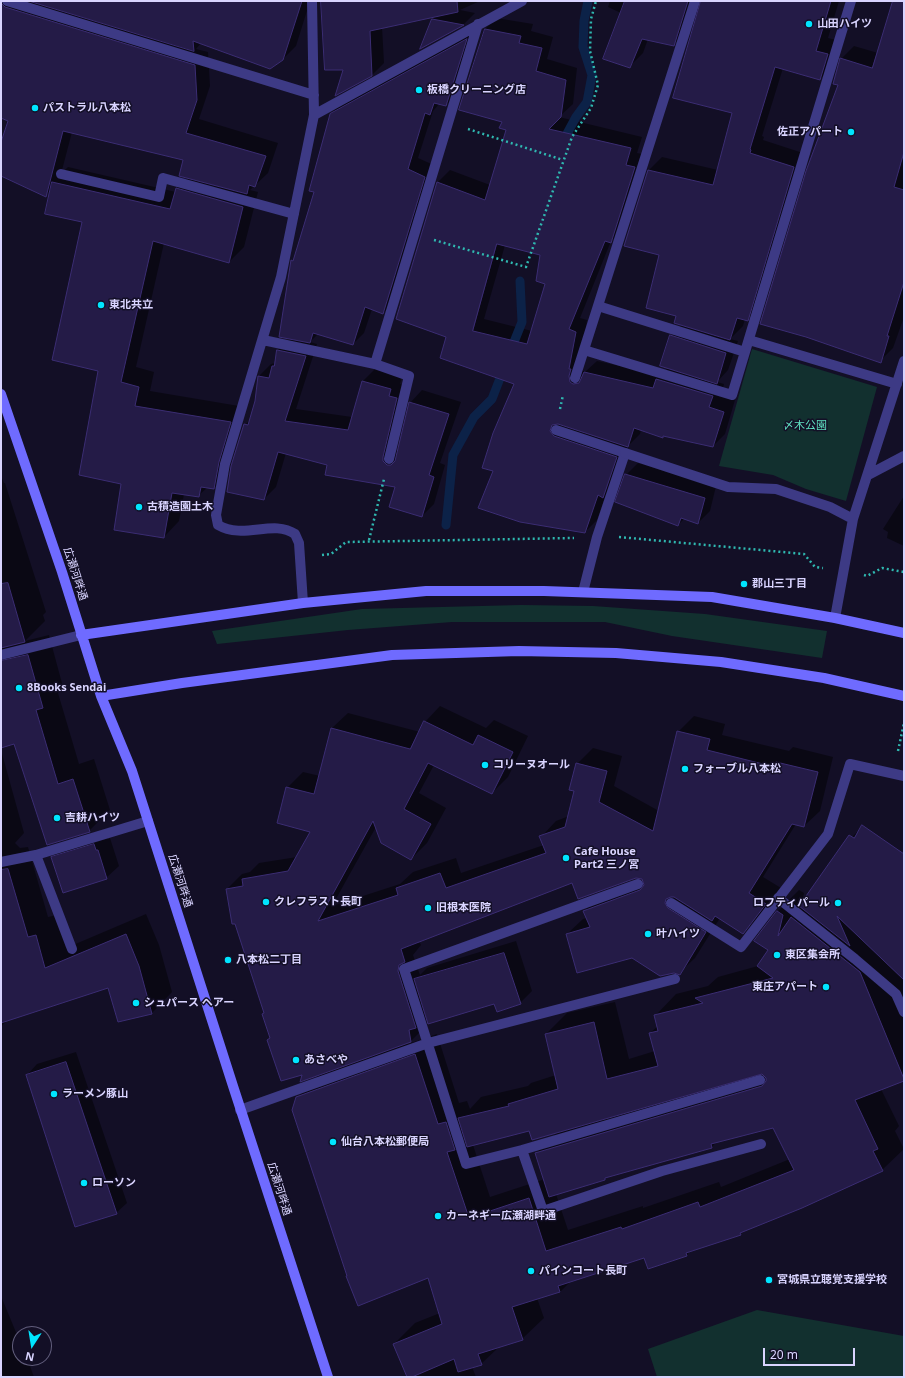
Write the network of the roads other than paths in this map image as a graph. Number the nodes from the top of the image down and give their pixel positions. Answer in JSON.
{"nodes":[{"id":1,"x":7,"y":1,"type":"edge"},
{"id":2,"x":312,"y":1,"type":"edge"},
{"id":3,"x":522,"y":1,"type":"edge"},
{"id":4,"x":695,"y":1,"type":"edge"},
{"id":5,"x":851,"y":1,"type":"edge"},
{"id":6,"x":478,"y":24,"type":"junction"},
{"id":7,"x":314,"y":95,"type":"junction"},
{"id":8,"x":314,"y":115,"type":"junction"},
{"id":9,"x":61,"y":174,"type":"dead end"},
{"id":10,"x":294,"y":214,"type":"junction"},
{"id":11,"x":598,"y":306,"type":"junction"},
{"id":12,"x":263,"y":340,"type":"junction"},
{"id":13,"x":749,"y":340,"type":"junction"},
{"id":14,"x":584,"y":350,"type":"junction"},
{"id":15,"x":745,"y":352,"type":"junction"},
{"id":16,"x":904,"y":361,"type":"edge"},
{"id":17,"x":375,"y":364,"type":"junction"},
{"id":18,"x":575,"y":378,"type":"road end"},
{"id":19,"x":897,"y":384,"type":"junction"},
{"id":20,"x":1,"y":394,"type":"edge"},
{"id":21,"x":556,"y":430,"type":"road end"},
{"id":22,"x":626,"y":453,"type":"junction"},
{"id":23,"x":904,"y":456,"type":"edge"},
{"id":24,"x":389,"y":459,"type":"road end"},
{"id":25,"x":868,"y":474,"type":"junction"},
{"id":26,"x":853,"y":519,"type":"junction"},
{"id":27,"x":583,"y":592,"type":"junction"},
{"id":28,"x":303,"y":603,"type":"junction"},
{"id":29,"x":835,"y":618,"type":"junction"},
{"id":30,"x":904,"y":633,"type":"edge"},
{"id":31,"x":81,"y":635,"type":"junction"},
{"id":32,"x":1,"y":655,"type":"edge"},
{"id":33,"x":101,"y":696,"type":"junction"},
{"id":34,"x":904,"y":696,"type":"edge"},
{"id":35,"x":904,"y":776,"type":"edge"},
{"id":36,"x":148,"y":821,"type":"junction"},
{"id":37,"x":36,"y":855,"type":"junction"},
{"id":38,"x":1,"y":862,"type":"edge"},
{"id":39,"x":638,"y":884,"type":"dead end"},
{"id":40,"x":778,"y":898,"type":"junction"},
{"id":41,"x":671,"y":903,"type":"dead end"},
{"id":42,"x":72,"y":949,"type":"dead end"},
{"id":43,"x":675,"y":979,"type":"dead end"},
{"id":44,"x":904,"y":1012,"type":"edge"},
{"id":45,"x":428,"y":1043,"type":"junction"},
{"id":46,"x":760,"y":1080,"type":"dead end"},
{"id":47,"x":240,"y":1110,"type":"junction"},
{"id":48,"x":762,"y":1144,"type":"dead end"},
{"id":49,"x":522,"y":1150,"type":"junction"},
{"id":50,"x":328,"y":1377,"type":"edge"}],
"edges":[{"from":1,"to":7,"type":"street"},
{"from":2,"to":7,"type":"street"},
{"from":3,"to":6,"type":"street"},
{"from":4,"to":11,"type":"street"},
{"from":5,"to":13,"type":"street"},
{"from":6,"to":8,"type":"street"},
{"from":6,"to":17,"type":"street"},
{"from":7,"to":8,"type":"street"},
{"from":8,"to":10,"type":"street"},
{"from":9,"to":10,"type":"street"},
{"from":10,"to":12,"type":"street"},
{"from":11,"to":14,"type":"street"},
{"from":11,"to":15,"type":"street"},
{"from":12,"to":17,"type":"street"},
{"from":12,"to":28,"type":"street"},
{"from":13,"to":15,"type":"street"},
{"from":13,"to":19,"type":"street"},
{"from":14,"to":15,"type":"street"},
{"from":14,"to":18,"type":"street"},
{"from":16,"to":19,"type":"street"},
{"from":17,"to":24,"type":"street"},
{"from":19,"to":25,"type":"street"},
{"from":20,"to":31,"type":"street","name":"広瀬河畔通"},
{"from":21,"to":22,"type":"street"},
{"from":22,"to":26,"type":"street"},
{"from":22,"to":27,"type":"street"},
{"from":23,"to":25,"type":"street"},
{"from":25,"to":26,"type":"street"},
{"from":26,"to":29,"type":"street"},
{"from":27,"to":28,"type":"street"},
{"from":27,"to":29,"type":"street"},
{"from":28,"to":31,"type":"street"},
{"from":29,"to":30,"type":"street"},
{"from":31,"to":32,"type":"street"},
{"from":31,"to":33,"type":"street","name":"広瀬河畔通"},
{"from":33,"to":34,"type":"street"},
{"from":33,"to":36,"type":"street","name":"広瀬河畔通"},
{"from":35,"to":40,"type":"street"},
{"from":36,"to":37,"type":"street"},
{"from":36,"to":47,"type":"street","name":"広瀬河畔通"},
{"from":37,"to":38,"type":"street"},
{"from":37,"to":42,"type":"street"},
{"from":39,"to":45,"type":"street"},
{"from":40,"to":41,"type":"street"},
{"from":40,"to":44,"type":"street"},
{"from":43,"to":45,"type":"street"},
{"from":45,"to":47,"type":"street"},
{"from":45,"to":49,"type":"street"},
{"from":46,"to":49,"type":"street"},
{"from":47,"to":50,"type":"street","name":"広瀬河畔通"},
{"from":48,"to":49,"type":"street"}]}
